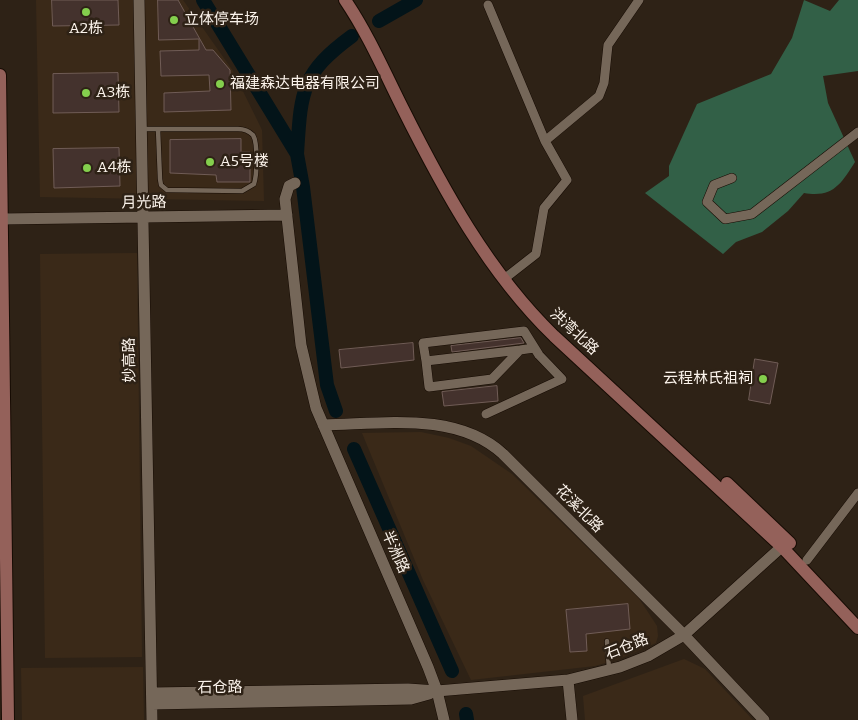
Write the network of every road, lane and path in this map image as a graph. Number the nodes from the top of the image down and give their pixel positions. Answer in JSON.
{"nodes":[{"id":1,"x":139,"y":0,"type":"edge"},
{"id":2,"x":639,"y":0,"type":"edge"},
{"id":3,"x":350,"y":1,"type":"edge"},
{"id":4,"x":488,"y":5,"type":"dead end"},
{"id":5,"x":0,"y":75,"type":"edge"},
{"id":6,"x":141,"y":129,"type":"junction"},
{"id":7,"x":158,"y":129,"type":"junction"},
{"id":8,"x":858,"y":132,"type":"edge"},
{"id":9,"x":545,"y":141,"type":"junction"},
{"id":10,"x":732,"y":178,"type":"dead end"},
{"id":11,"x":296,"y":183,"type":"dead end"},
{"id":12,"x":287,"y":215,"type":"junction"},
{"id":13,"x":2,"y":218,"type":"junction"},
{"id":14,"x":142,"y":218,"type":"junction"},
{"id":15,"x":507,"y":277,"type":"junction"},
{"id":16,"x":534,"y":348,"type":"junction"},
{"id":17,"x":520,"y":350,"type":"junction"},
{"id":18,"x":426,"y":361,"type":"junction"},
{"id":19,"x":486,"y":414,"type":"dead end"},
{"id":20,"x":323,"y":425,"type":"junction"},
{"id":21,"x":858,"y":493,"type":"edge"},
{"id":22,"x":785,"y":544,"type":"junction"},
{"id":23,"x":807,"y":560,"type":"junction"},
{"id":24,"x":858,"y":617,"type":"edge"},
{"id":25,"x":858,"y":628,"type":"edge"},
{"id":26,"x":684,"y":635,"type":"junction"},
{"id":27,"x":607,"y":641,"type":"dead end"},
{"id":28,"x":609,"y":670,"type":"junction"},
{"id":29,"x":568,"y":680,"type":"junction"},
{"id":30,"x":438,"y":692,"type":"junction"},
{"id":31,"x":152,"y":698,"type":"junction"},
{"id":32,"x":8,"y":720,"type":"edge"},
{"id":33,"x":152,"y":720,"type":"edge"},
{"id":34,"x":444,"y":720,"type":"edge"},
{"id":35,"x":572,"y":720,"type":"edge"},
{"id":36,"x":764,"y":720,"type":"edge"}],
"edges":[{"from":1,"to":6,"type":"street","name":"妙高路"},
{"from":2,"to":9,"type":"street"},
{"from":3,"to":15,"type":"main road","name":"洪湾北路"},
{"from":4,"to":9,"type":"street"},
{"from":5,"to":13,"type":"main road"},
{"from":6,"to":7,"type":"lane"},
{"from":6,"to":14,"type":"street","name":"妙高路"},
{"from":7,"to":7,"type":"lane"},
{"from":8,"to":10,"type":"street"},
{"from":9,"to":15,"type":"street"},
{"from":11,"to":12,"type":"street","name":"半洲路"},
{"from":12,"to":14,"type":"street","name":"月光路"},
{"from":12,"to":20,"type":"street","name":"半洲路"},
{"from":13,"to":14,"type":"street","name":"月光路"},
{"from":13,"to":32,"type":"main road"},
{"from":14,"to":31,"type":"street","name":"妙高路"},
{"from":15,"to":22,"type":"main road","name":"洪湾北路"},
{"from":16,"to":17,"type":"street"},
{"from":16,"to":18,"type":"street"},
{"from":16,"to":19,"type":"street"},
{"from":17,"to":18,"type":"street"},
{"from":17,"to":18,"type":"street"},
{"from":20,"to":26,"type":"street","name":"花溪北路"},
{"from":20,"to":30,"type":"street","name":"半洲路"},
{"from":21,"to":23,"type":"street"},
{"from":22,"to":23,"type":"main road","name":"洪湾北路"},
{"from":22,"to":25,"type":"main road","name":"洪湾北路"},
{"from":22,"to":26,"type":"street","name":"石仓路"},
{"from":23,"to":24,"type":"main road","name":"洪湾北路"},
{"from":26,"to":28,"type":"street","name":"石仓路"},
{"from":26,"to":36,"type":"street","name":"花溪北路"},
{"from":27,"to":28,"type":"lane"},
{"from":28,"to":29,"type":"street","name":"石仓路"},
{"from":29,"to":30,"type":"street","name":"石仓路"},
{"from":29,"to":35,"type":"street"},
{"from":30,"to":31,"type":"street","name":"石仓路"},
{"from":30,"to":34,"type":"street","name":"半洲路"},
{"from":31,"to":33,"type":"street","name":"妙高路"}]}
